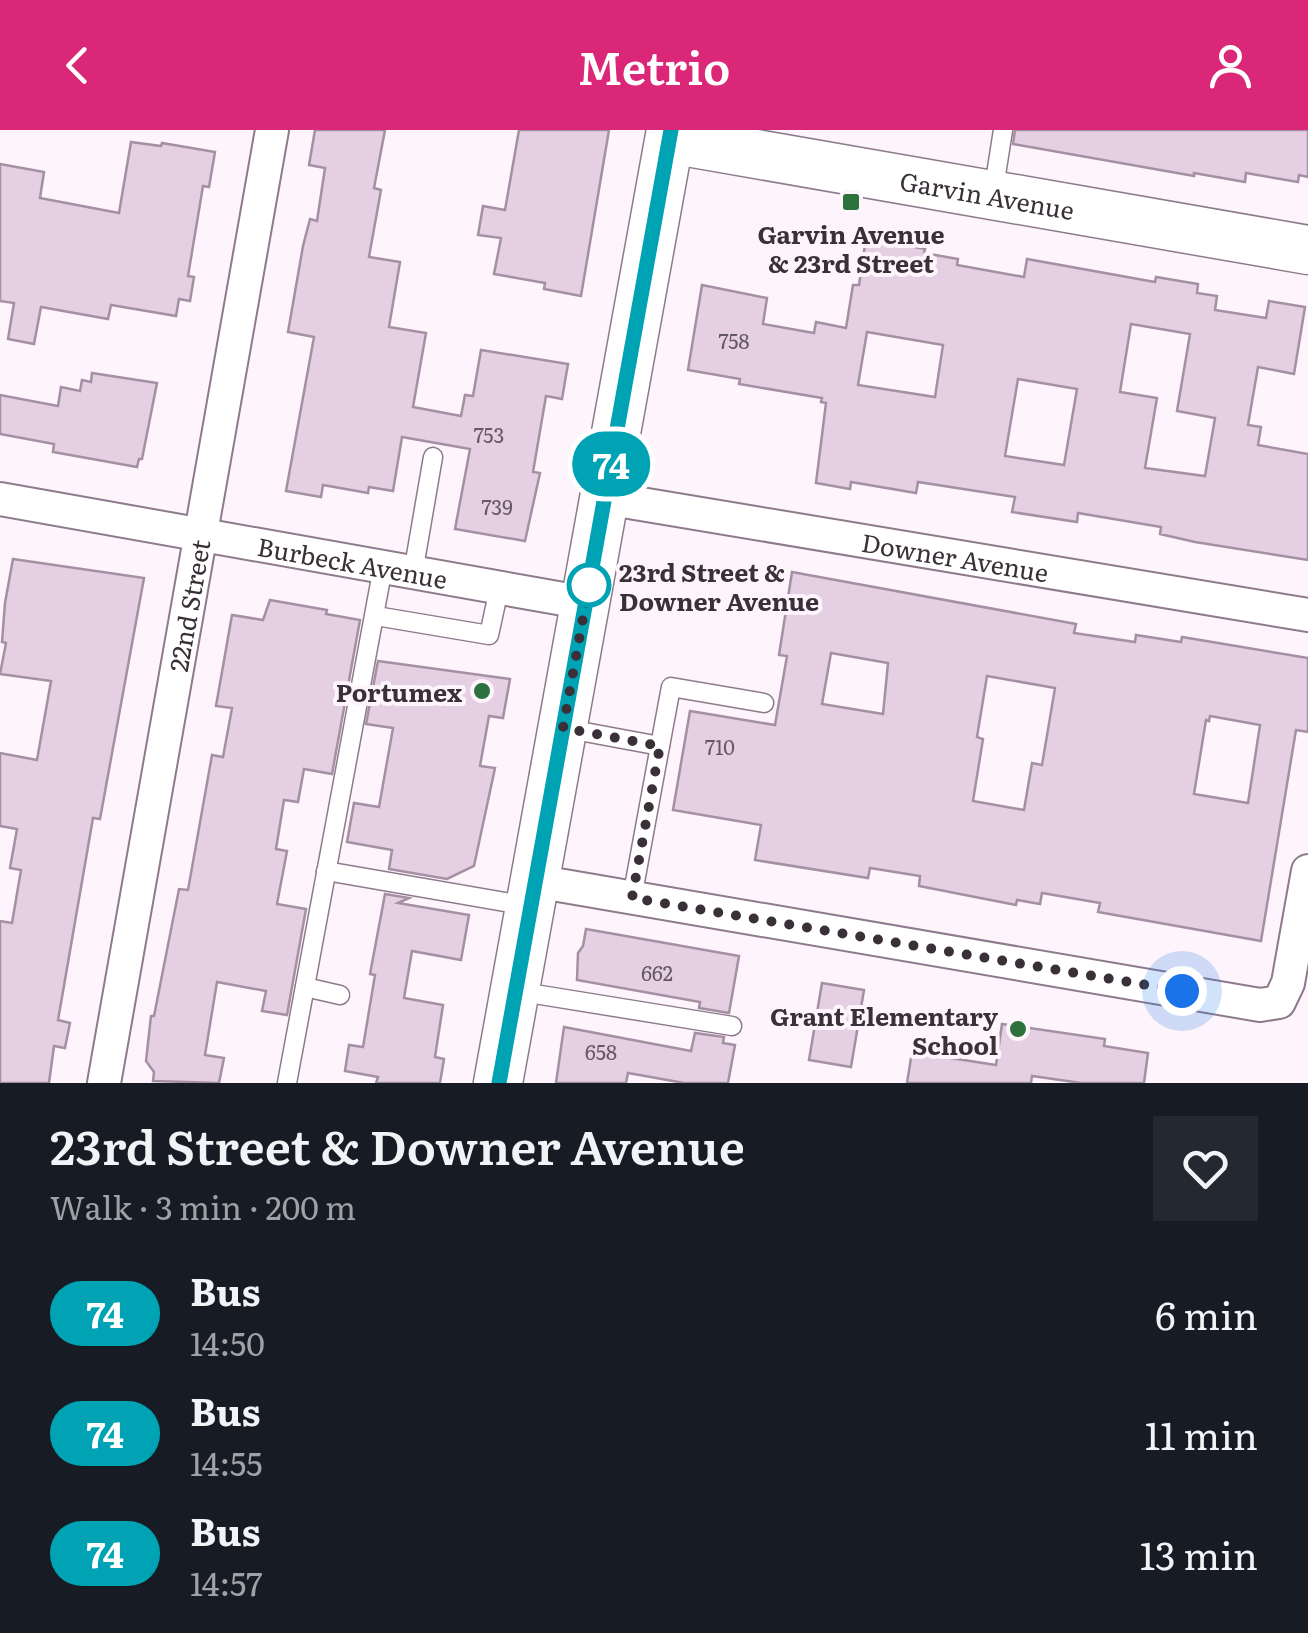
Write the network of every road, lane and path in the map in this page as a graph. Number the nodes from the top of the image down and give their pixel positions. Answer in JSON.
{"nodes":[{"id":1,"x":272,"y":130,"type":"edge"},
{"id":2,"x":1004,"y":130,"type":"edge"},
{"id":3,"x":670,"y":135,"type":"edge"},
{"id":4,"x":992,"y":196,"type":"junction"},
{"id":5,"x":1308,"y":250,"type":"edge"},
{"id":6,"x":433,"y":457,"type":"dead end"},
{"id":7,"x":605,"y":498,"type":"junction"},
{"id":8,"x":0,"y":499,"type":"edge"},
{"id":9,"x":201,"y":535,"type":"junction"},
{"id":10,"x":398,"y":570,"type":"junction"},
{"id":11,"x":499,"y":589,"type":"junction"},
{"id":12,"x":586,"y":603,"type":"junction"},
{"id":13,"x":1308,"y":615,"type":"edge"},
{"id":14,"x":376,"y":616,"type":"junction"},
{"id":15,"x":764,"y":703,"type":"dead end"},
{"id":16,"x":563,"y":728,"type":"junction"},
{"id":17,"x":660,"y":746,"type":"junction"},
{"id":18,"x":326,"y":871,"type":"junction"},
{"id":19,"x":1308,"y":871,"type":"edge"},
{"id":20,"x":533,"y":894,"type":"junction"},
{"id":21,"x":632,"y":898,"type":"junction"},
{"id":22,"x":305,"y":987,"type":"junction"},
{"id":23,"x":515,"y":991,"type":"junction"},
{"id":24,"x":340,"y":995,"type":"dead end"},
{"id":25,"x":732,"y":1026,"type":"dead end"},
{"id":26,"x":104,"y":1083,"type":"edge"},
{"id":27,"x":287,"y":1083,"type":"edge"},
{"id":28,"x":498,"y":1083,"type":"edge"}],
"edges":[{"from":1,"to":9,"type":"street","name":"22nd Street"},
{"from":2,"to":4,"type":"lane"},
{"from":3,"to":4,"type":"main road","name":"Garvin Avenue"},
{"from":3,"to":7,"type":"main road"},
{"from":4,"to":5,"type":"main road","name":"Garvin Avenue"},
{"from":6,"to":10,"type":"lane"},
{"from":7,"to":12,"type":"main road"},
{"from":7,"to":13,"type":"street","name":"Downer Avenue"},
{"from":8,"to":9,"type":"street","name":"Burbeck Avenue"},
{"from":9,"to":10,"type":"street","name":"Burbeck Avenue"},
{"from":9,"to":26,"type":"street","name":"22nd Street"},
{"from":10,"to":11,"type":"street","name":"Burbeck Avenue"},
{"from":10,"to":14,"type":"lane"},
{"from":11,"to":12,"type":"street","name":"Burbeck Avenue"},
{"from":11,"to":14,"type":"lane"},
{"from":12,"to":16,"type":"main road"},
{"from":14,"to":18,"type":"lane"},
{"from":15,"to":17,"type":"lane"},
{"from":16,"to":17,"type":"lane"},
{"from":16,"to":20,"type":"main road"},
{"from":17,"to":21,"type":"lane"},
{"from":18,"to":20,"type":"lane"},
{"from":18,"to":22,"type":"lane"},
{"from":19,"to":21,"type":"street"},
{"from":20,"to":21,"type":"street"},
{"from":20,"to":23,"type":"main road"},
{"from":22,"to":24,"type":"lane"},
{"from":22,"to":27,"type":"lane"},
{"from":23,"to":25,"type":"lane"},
{"from":23,"to":28,"type":"main road"}]}
